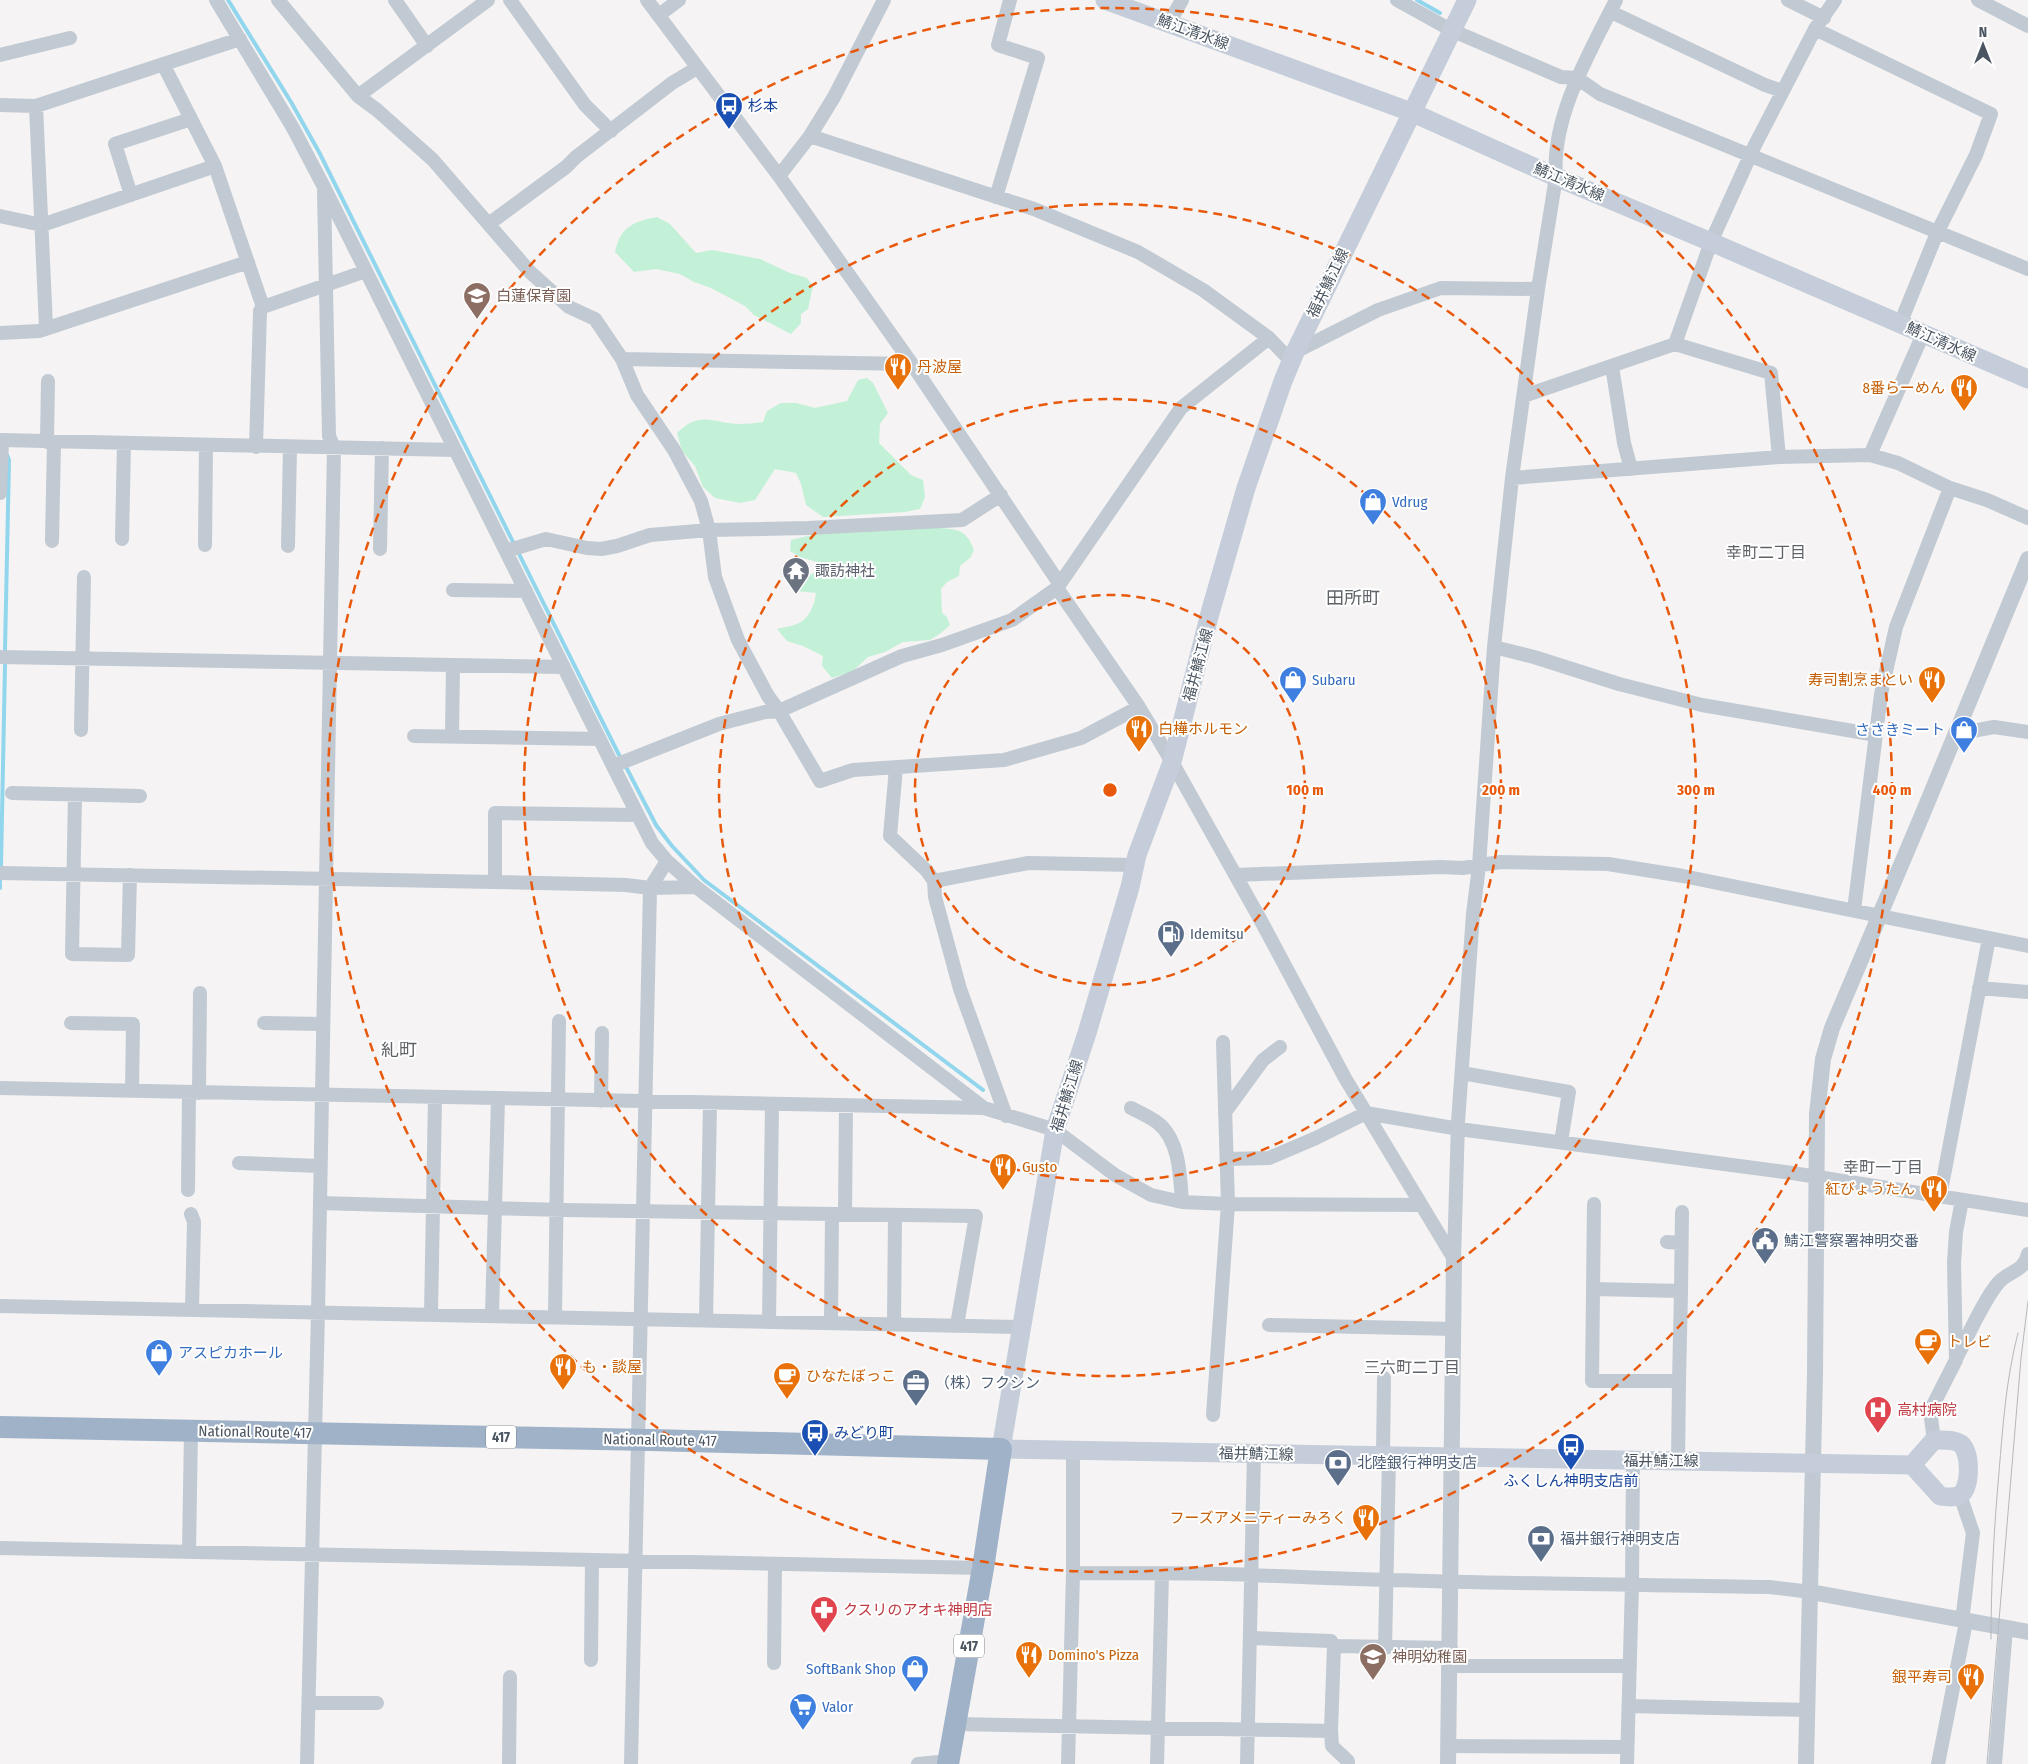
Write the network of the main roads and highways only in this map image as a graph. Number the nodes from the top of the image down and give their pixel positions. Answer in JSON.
{"nodes":[{"id":1,"x":1105,"y":0,"type":"edge"},
{"id":2,"x":1467,"y":0,"type":"edge"},
{"id":3,"x":1411,"y":112,"type":"junction"},
{"id":4,"x":2028,"y":378,"type":"edge"},
{"id":5,"x":0,"y":1427,"type":"edge"},
{"id":6,"x":1001,"y":1449,"type":"junction"},
{"id":7,"x":1912,"y":1465,"type":"junction"},
{"id":8,"x":949,"y":1762,"type":"edge"}],
"edges":[{"from":1,"to":3,"type":"main road","name":"鯖江清水線"},
{"from":2,"to":3,"type":"main road","name":"福井鯖江線"},
{"from":3,"to":4,"type":"main road","name":"鯖江清水線"},
{"from":3,"to":6,"type":"main road","name":"福井鯖江線"},
{"from":5,"to":6,"type":"highway","name":"National Route 417","number":"417"},
{"from":6,"to":7,"type":"main road","name":"福井鯖江線"},
{"from":6,"to":8,"type":"highway","number":"417"},
{"from":7,"to":7,"type":"main road"}]}
